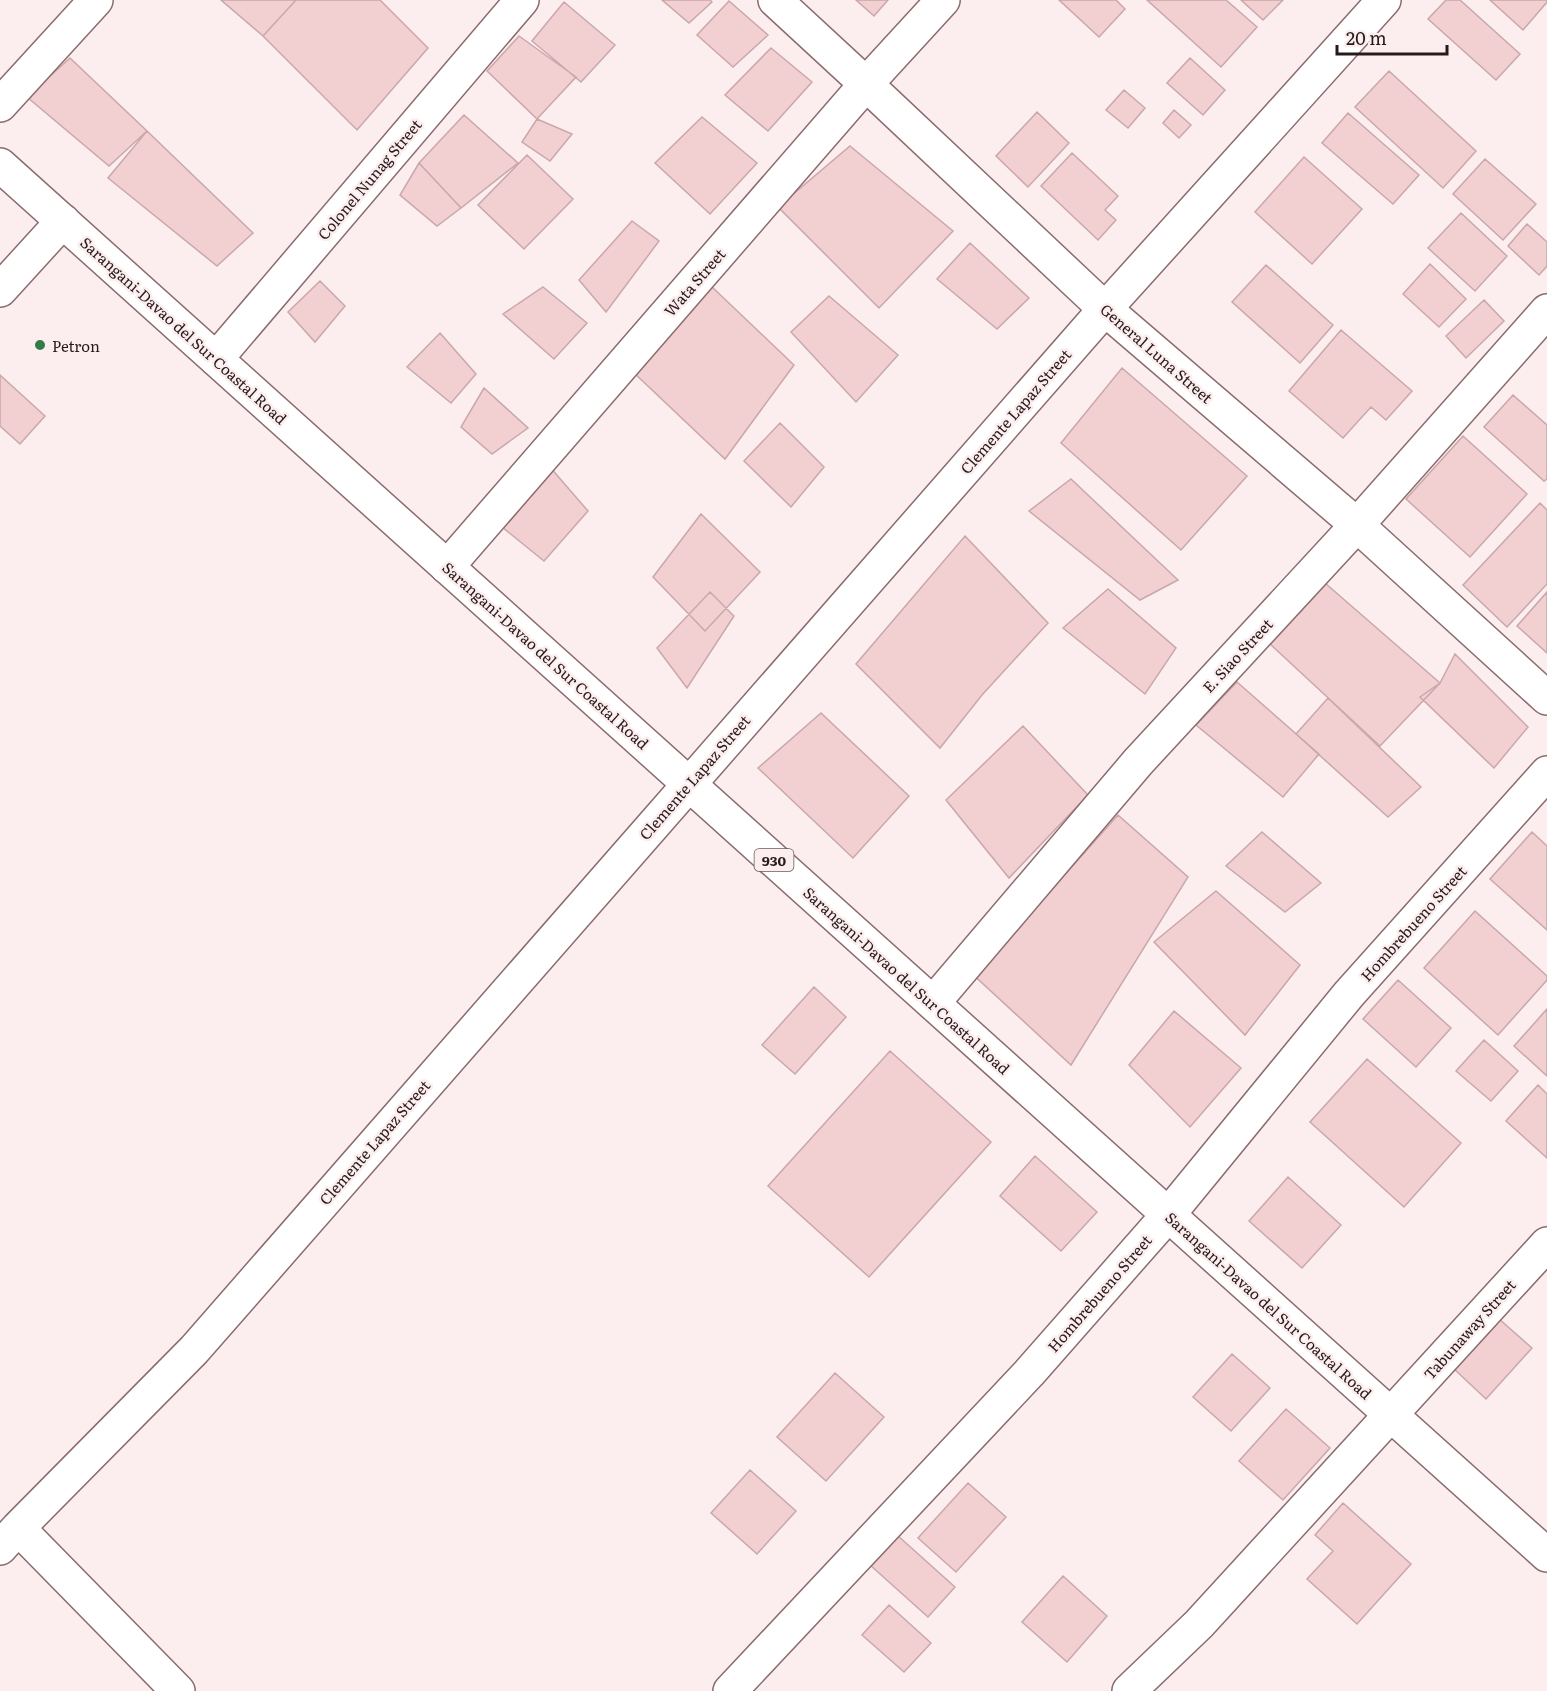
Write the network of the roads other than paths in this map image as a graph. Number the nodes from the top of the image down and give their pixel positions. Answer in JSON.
{"nodes":[{"id":1,"x":96,"y":0,"type":"edge"},
{"id":2,"x":522,"y":0,"type":"edge"},
{"id":3,"x":775,"y":0,"type":"edge"},
{"id":4,"x":943,"y":0,"type":"edge"},
{"id":5,"x":1384,"y":0,"type":"edge"},
{"id":6,"x":866,"y":84,"type":"junction"},
{"id":7,"x":0,"y":105,"type":"edge"},
{"id":8,"x":0,"y":165,"type":"edge"},
{"id":9,"x":63,"y":221,"type":"junction"},
{"id":10,"x":0,"y":290,"type":"edge"},
{"id":11,"x":1105,"y":309,"type":"junction"},
{"id":12,"x":1547,"y":311,"type":"edge"},
{"id":13,"x":216,"y":359,"type":"junction"},
{"id":14,"x":1357,"y":525,"type":"junction"},
{"id":15,"x":447,"y":567,"type":"junction"},
{"id":16,"x":1547,"y":698,"type":"edge"},
{"id":17,"x":1547,"y":773,"type":"edge"},
{"id":18,"x":688,"y":783,"type":"junction"},
{"id":19,"x":933,"y":1003,"type":"junction"},
{"id":20,"x":1168,"y":1215,"type":"junction"},
{"id":21,"x":1547,"y":1244,"type":"edge"},
{"id":22,"x":1391,"y":1415,"type":"junction"},
{"id":23,"x":9,"y":1538,"type":"edge"},
{"id":24,"x":1547,"y":1555,"type":"edge"},
{"id":25,"x":178,"y":1691,"type":"edge"},
{"id":26,"x":730,"y":1691,"type":"edge"},
{"id":27,"x":1129,"y":1691,"type":"edge"}],
"edges":[{"from":1,"to":7,"type":"street"},
{"from":2,"to":13,"type":"street","name":"Colonel Nunag Street"},
{"from":3,"to":6,"type":"street","name":"General Luna Street"},
{"from":4,"to":6,"type":"street","name":"Wata Street"},
{"from":5,"to":11,"type":"street","name":"Clemente Lapaz Street"},
{"from":6,"to":11,"type":"street","name":"General Luna Street"},
{"from":6,"to":15,"type":"street","name":"Wata Street"},
{"from":8,"to":9,"type":"street","name":"Sarangani-Davao del Sur Coastal Road","number":"930"},
{"from":9,"to":10,"type":"street"},
{"from":9,"to":13,"type":"street","name":"Sarangani-Davao del Sur Coastal Road","number":"930"},
{"from":11,"to":14,"type":"street","name":"General Luna Street"},
{"from":11,"to":18,"type":"street","name":"Clemente Lapaz Street"},
{"from":12,"to":14,"type":"street","name":"E. Siao Street"},
{"from":13,"to":15,"type":"street","name":"Sarangani-Davao del Sur Coastal Road","number":"930"},
{"from":14,"to":16,"type":"street","name":"General Luna Street"},
{"from":14,"to":19,"type":"street","name":"E. Siao Street"},
{"from":15,"to":18,"type":"street","name":"Sarangani-Davao del Sur Coastal Road","number":"930"},
{"from":17,"to":20,"type":"street","name":"Hombrebueno Street"},
{"from":18,"to":19,"type":"street","name":"Sarangani-Davao del Sur Coastal Road","number":"930"},
{"from":18,"to":23,"type":"street","name":"Clemente Lapaz Street"},
{"from":19,"to":20,"type":"street","name":"Sarangani-Davao del Sur Coastal Road","number":"930"},
{"from":20,"to":22,"type":"street","name":"Sarangani-Davao del Sur Coastal Road","number":"930"},
{"from":20,"to":26,"type":"street","name":"Hombrebueno Street"},
{"from":21,"to":22,"type":"street","name":"Tabunaway Street"},
{"from":22,"to":24,"type":"street","name":"Sarangani-Davao del Sur Coastal Road","number":"930"},
{"from":22,"to":27,"type":"street","name":"Tabunaway Street"},
{"from":23,"to":25,"type":"street"}]}
